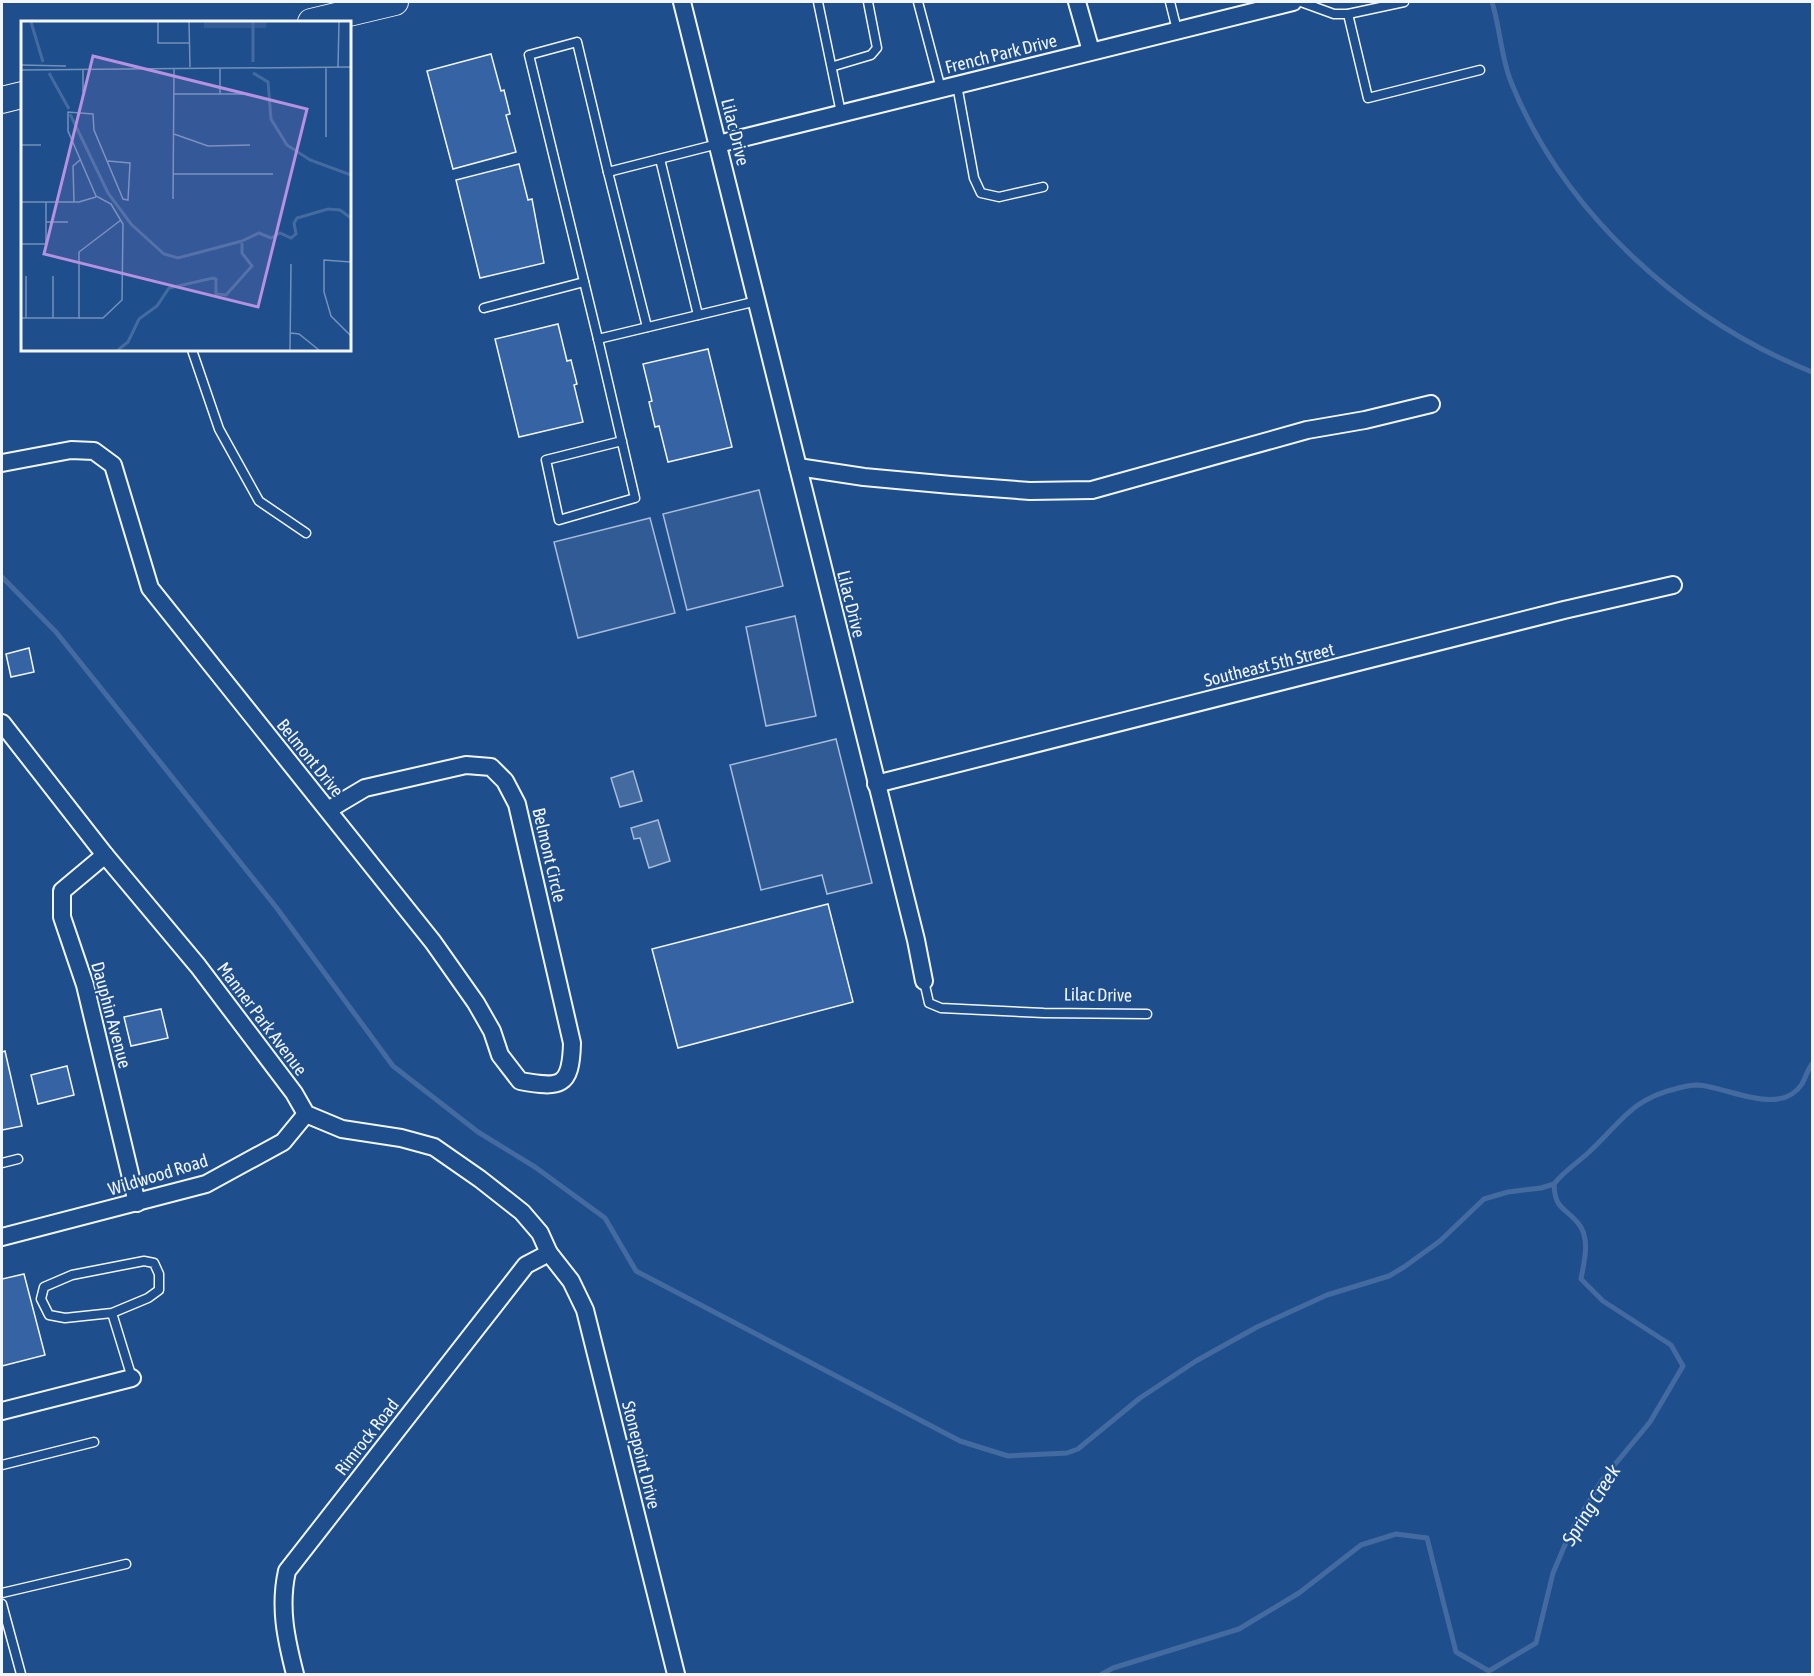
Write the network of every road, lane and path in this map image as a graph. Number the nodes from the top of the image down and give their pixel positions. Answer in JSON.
{"nodes":[{"id":1,"x":395,"y":2,"type":"edge"},
{"id":2,"x":682,"y":2,"type":"edge"},
{"id":3,"x":818,"y":2,"type":"edge"},
{"id":4,"x":868,"y":2,"type":"edge"},
{"id":5,"x":918,"y":2,"type":"edge"},
{"id":6,"x":1077,"y":2,"type":"edge"},
{"id":7,"x":1170,"y":2,"type":"edge"},
{"id":8,"x":1292,"y":2,"type":"edge"},
{"id":9,"x":1404,"y":2,"type":"edge"},
{"id":10,"x":1348,"y":14,"type":"junction"},
{"id":11,"x":315,"y":21,"type":"edge"},
{"id":12,"x":1177,"y":30,"type":"junction"},
{"id":13,"x":1091,"y":51,"type":"junction"},
{"id":14,"x":834,"y":66,"type":"junction"},
{"id":15,"x":1480,"y":70,"type":"dead end"},
{"id":16,"x":949,"y":87,"type":"junction"},
{"id":17,"x":21,"y":95,"type":"edge"},
{"id":18,"x":2,"y":100,"type":"edge"},
{"id":19,"x":841,"y":114,"type":"junction"},
{"id":20,"x":718,"y":144,"type":"junction"},
{"id":21,"x":660,"y":159,"type":"junction"},
{"id":22,"x":609,"y":172,"type":"junction"},
{"id":23,"x":1043,"y":188,"type":"dead end"},
{"id":24,"x":584,"y":282,"type":"junction"},
{"id":25,"x":757,"y":301,"type":"junction"},
{"id":26,"x":484,"y":308,"type":"dead end"},
{"id":27,"x":698,"y":315,"type":"junction"},
{"id":28,"x":647,"y":327,"type":"junction"},
{"id":29,"x":598,"y":339,"type":"junction"},
{"id":30,"x":192,"y":351,"type":"edge"},
{"id":31,"x":1431,"y":404,"type":"dead end"},
{"id":32,"x":622,"y":441,"type":"junction"},
{"id":33,"x":2,"y":463,"type":"edge"},
{"id":34,"x":798,"y":467,"type":"junction"},
{"id":35,"x":306,"y":533,"type":"dead end"},
{"id":36,"x":1673,"y":585,"type":"dead end"},
{"id":37,"x":2,"y":723,"type":"edge"},
{"id":38,"x":876,"y":784,"type":"junction"},
{"id":39,"x":328,"y":810,"type":"junction"},
{"id":40,"x":105,"y":855,"type":"junction"},
{"id":41,"x":924,"y":981,"type":"joint"},
{"id":42,"x":1147,"y":1014,"type":"dead end"},
{"id":43,"x":520,"y":1081,"type":"joint"},
{"id":44,"x":306,"y":1114,"type":"junction"},
{"id":45,"x":18,"y":1159,"type":"dead end"},
{"id":46,"x":2,"y":1163,"type":"edge"},
{"id":47,"x":137,"y":1203,"type":"junction"},
{"id":48,"x":2,"y":1237,"type":"edge"},
{"id":49,"x":549,"y":1253,"type":"junction"},
{"id":50,"x":112,"y":1313,"type":"junction"},
{"id":51,"x":132,"y":1378,"type":"joint"},
{"id":52,"x":2,"y":1411,"type":"edge"},
{"id":53,"x":94,"y":1442,"type":"dead end"},
{"id":54,"x":2,"y":1465,"type":"edge"},
{"id":55,"x":126,"y":1564,"type":"dead end"},
{"id":56,"x":2,"y":1593,"type":"edge"},
{"id":57,"x":2,"y":1604,"type":"edge"},
{"id":58,"x":21,"y":1674,"type":"edge"},
{"id":59,"x":295,"y":1674,"type":"edge"},
{"id":60,"x":676,"y":1674,"type":"edge"}],
"edges":[{"from":1,"to":11,"type":"main road"},
{"from":2,"to":20,"type":"street","name":"Lilac Drive"},
{"from":3,"to":14,"type":"lane"},
{"from":4,"to":14,"type":"lane"},
{"from":5,"to":16,"type":"lane"},
{"from":6,"to":13,"type":"street"},
{"from":7,"to":12,"type":"lane"},
{"from":8,"to":10,"type":"lane"},
{"from":8,"to":12,"type":"street","name":"French Park Drive"},
{"from":9,"to":10,"type":"lane"},
{"from":10,"to":15,"type":"lane"},
{"from":12,"to":13,"type":"street","name":"French Park Drive"},
{"from":13,"to":16,"type":"street","name":"French Park Drive"},
{"from":14,"to":19,"type":"lane"},
{"from":16,"to":19,"type":"street","name":"French Park Drive"},
{"from":16,"to":23,"type":"lane"},
{"from":17,"to":18,"type":"main road"},
{"from":19,"to":20,"type":"street","name":"French Park Drive"},
{"from":20,"to":21,"type":"lane"},
{"from":20,"to":25,"type":"street","name":"Lilac Drive"},
{"from":21,"to":22,"type":"lane"},
{"from":21,"to":27,"type":"lane"},
{"from":22,"to":24,"type":"lane"},
{"from":22,"to":28,"type":"lane"},
{"from":24,"to":26,"type":"lane"},
{"from":24,"to":29,"type":"lane"},
{"from":25,"to":27,"type":"lane"},
{"from":25,"to":34,"type":"street","name":"Lilac Drive"},
{"from":27,"to":28,"type":"lane"},
{"from":28,"to":29,"type":"lane"},
{"from":29,"to":32,"type":"lane"},
{"from":30,"to":35,"type":"lane"},
{"from":31,"to":34,"type":"street"},
{"from":32,"to":32,"type":"lane"},
{"from":33,"to":39,"type":"street","name":"Belmont Drive"},
{"from":34,"to":38,"type":"street","name":"Lilac Drive"},
{"from":36,"to":38,"type":"street","name":"Southeast 5th Street"},
{"from":37,"to":40,"type":"street","name":"Manner Park Avenue"},
{"from":38,"to":41,"type":"street","name":"Lilac Drive"},
{"from":39,"to":43,"type":"street","name":"Belmont Drive"},
{"from":39,"to":43,"type":"street","name":"Belmont Circle"},
{"from":40,"to":44,"type":"street","name":"Manner Park Avenue"},
{"from":40,"to":47,"type":"street","name":"Dauphin Avenue"},
{"from":41,"to":42,"type":"lane","name":"Lilac Drive"},
{"from":44,"to":47,"type":"street","name":"Wildwood Road"},
{"from":44,"to":49,"type":"street"},
{"from":45,"to":46,"type":"lane"},
{"from":47,"to":48,"type":"street","name":"Wildwood Road"},
{"from":49,"to":59,"type":"street","name":"Rimrock Road"},
{"from":49,"to":60,"type":"street","name":"Stonepoint Drive"},
{"from":50,"to":50,"type":"lane"},
{"from":50,"to":51,"type":"lane"},
{"from":51,"to":52,"type":"street"},
{"from":53,"to":54,"type":"lane"},
{"from":55,"to":56,"type":"lane"},
{"from":57,"to":58,"type":"lane"}]}
